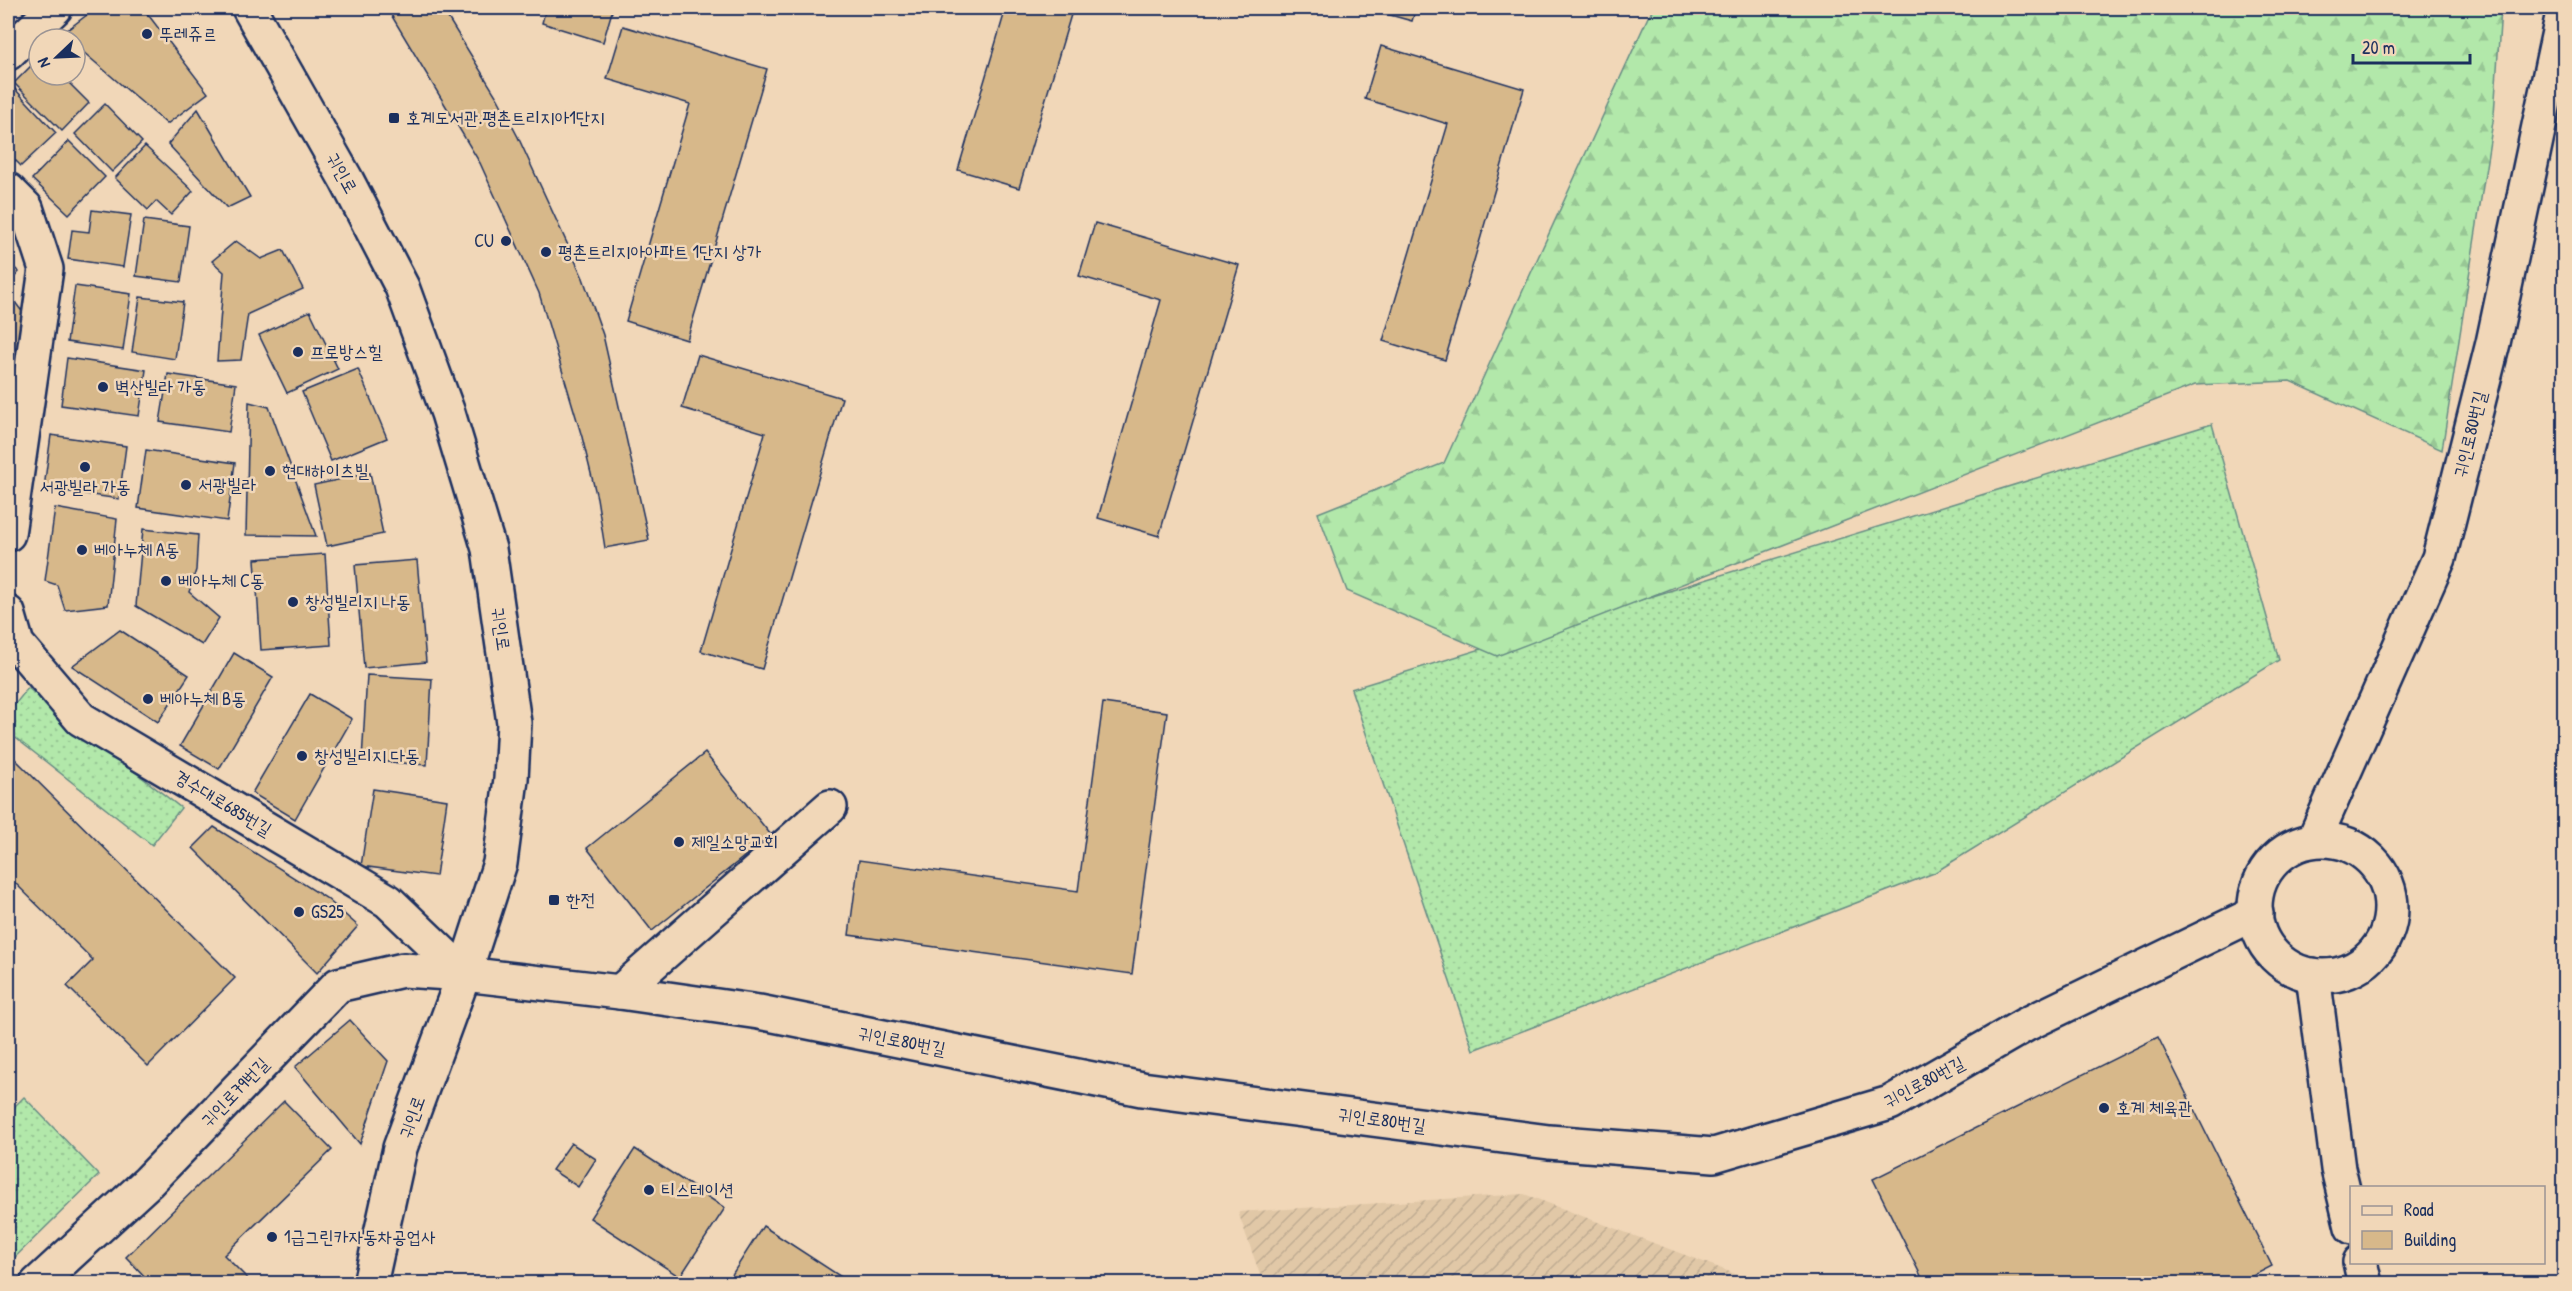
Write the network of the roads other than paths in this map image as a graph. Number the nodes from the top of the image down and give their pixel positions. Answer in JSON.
{"nodes":[{"id":1,"x":55,"y":8,"type":"edge"},
{"id":2,"x":249,"y":8,"type":"edge"},
{"id":3,"x":2564,"y":8,"type":"edge"},
{"id":4,"x":8,"y":53,"type":"edge"},
{"id":5,"x":8,"y":190,"type":"edge"},
{"id":6,"x":8,"y":534,"type":"edge"},
{"id":7,"x":8,"y":613,"type":"edge"},
{"id":8,"x":830,"y":807,"type":"dead end"},
{"id":9,"x":2314,"y":840,"type":"junction"},
{"id":10,"x":2256,"y":913,"type":"junction"},
{"id":11,"x":464,"y":974,"type":"junction"},
{"id":12,"x":2313,"y":975,"type":"junction"},
{"id":13,"x":620,"y":993,"type":"junction"},
{"id":14,"x":2350,"y":1219,"type":"edge"},
{"id":15,"x":2360,"y":1264,"type":"edge"},
{"id":16,"x":37,"y":1284,"type":"edge"},
{"id":17,"x":370,"y":1284,"type":"edge"},
{"id":18,"x":2365,"y":1284,"type":"edge"}],
"edges":[{"from":1,"to":4,"type":"street"},
{"from":2,"to":11,"type":"street","name":"귀인로"},
{"from":3,"to":9,"type":"street","name":"귀인로80번길"},
{"from":5,"to":6,"type":"street"},
{"from":7,"to":11,"type":"street","name":"경수대로685번길"},
{"from":8,"to":13,"type":"street"},
{"from":9,"to":10,"type":"street"},
{"from":9,"to":12,"type":"street"},
{"from":10,"to":12,"type":"street"},
{"from":10,"to":13,"type":"street","name":"귀인로80번길"},
{"from":11,"to":13,"type":"street","name":"귀인로80번길"},
{"from":11,"to":16,"type":"street","name":"귀인로79번길"},
{"from":11,"to":17,"type":"street","name":"귀인로"},
{"from":12,"to":14,"type":"street"},
{"from":15,"to":18,"type":"street"}]}
